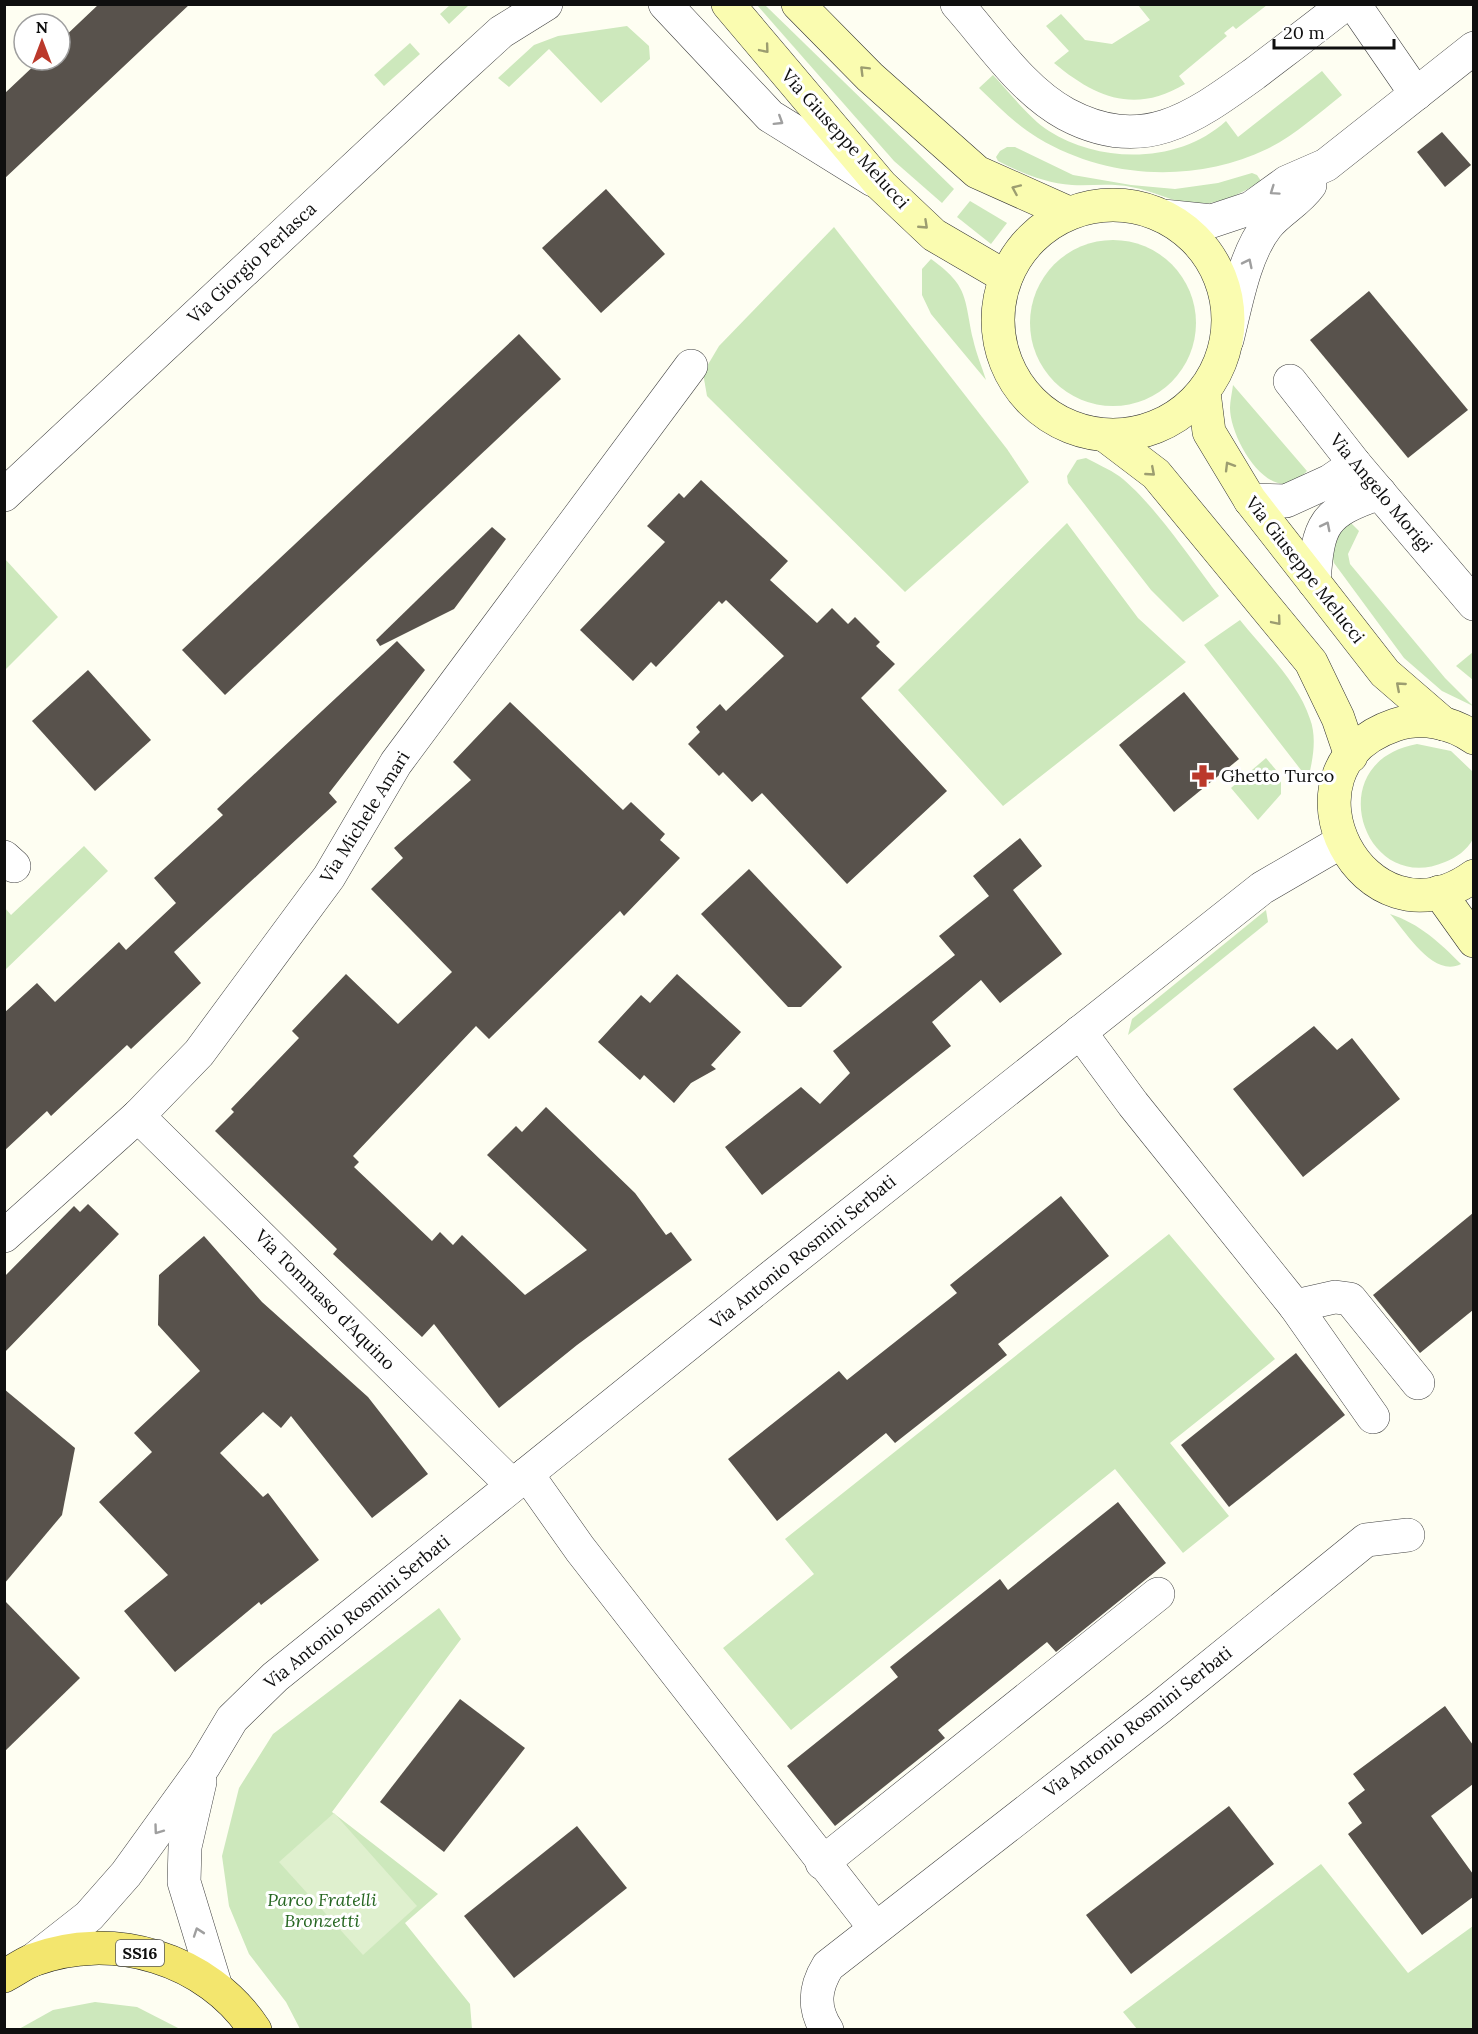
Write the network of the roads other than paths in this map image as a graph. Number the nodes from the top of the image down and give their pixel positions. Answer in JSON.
{"nodes":[{"id":1,"x":520,"y":4,"type":"edge"},
{"id":2,"x":546,"y":4,"type":"edge"},
{"id":3,"x":665,"y":4,"type":"edge"},
{"id":4,"x":728,"y":4,"type":"edge"},
{"id":5,"x":798,"y":4,"type":"edge"},
{"id":6,"x":957,"y":4,"type":"edge"},
{"id":7,"x":1345,"y":4,"type":"edge"},
{"id":8,"x":1354,"y":4,"type":"edge"},
{"id":9,"x":501,"y":32,"type":"junction"},
{"id":10,"x":1473,"y":48,"type":"edge"},
{"id":11,"x":1416,"y":94,"type":"junction"},
{"id":12,"x":1326,"y":165,"type":"junction"},
{"id":13,"x":881,"y":184,"type":"junction"},
{"id":14,"x":1070,"y":213,"type":"junction"},
{"id":15,"x":1163,"y":216,"type":"junction"},
{"id":16,"x":1006,"y":276,"type":"junction"},
{"id":17,"x":1227,"y":340,"type":"junction"},
{"id":18,"x":691,"y":366,"type":"dead end"},
{"id":19,"x":1290,"y":381,"type":"dead end"},
{"id":20,"x":1204,"y":392,"type":"junction"},
{"id":21,"x":1106,"y":436,"type":"junction"},
{"id":22,"x":1355,"y":464,"type":"junction"},
{"id":23,"x":1380,"y":493,"type":"junction"},
{"id":24,"x":4,"y":495,"type":"edge"},
{"id":25,"x":1250,"y":500,"type":"junction"},
{"id":26,"x":1314,"y":582,"type":"junction"},
{"id":27,"x":1473,"y":604,"type":"edge"},
{"id":28,"x":1444,"y":724,"type":"junction"},
{"id":29,"x":1473,"y":738,"type":"edge"},
{"id":30,"x":1351,"y":756,"type":"junction"},
{"id":31,"x":1341,"y":842,"type":"junction"},
{"id":32,"x":1473,"y":876,"type":"edge"},
{"id":33,"x":1439,"y":892,"type":"junction"},
{"id":34,"x":1473,"y":941,"type":"edge"},
{"id":35,"x":1080,"y":1032,"type":"junction"},
{"id":36,"x":138,"y":1116,"type":"junction"},
{"id":37,"x":4,"y":1236,"type":"edge"},
{"id":38,"x":1295,"y":1306,"type":"junction"},
{"id":39,"x":1418,"y":1383,"type":"dead end"},
{"id":40,"x":1373,"y":1417,"type":"dead end"},
{"id":41,"x":520,"y":1480,"type":"junction"},
{"id":42,"x":1408,"y":1535,"type":"dead end"},
{"id":43,"x":1158,"y":1594,"type":"dead end"},
{"id":44,"x":204,"y":1766,"type":"junction"},
{"id":45,"x":822,"y":1863,"type":"junction"},
{"id":46,"x":875,"y":1928,"type":"junction"},
{"id":47,"x":19,"y":1962,"type":"edge"},
{"id":48,"x":4,"y":1976,"type":"edge"},
{"id":49,"x":216,"y":1987,"type":"junction"},
{"id":50,"x":255,"y":2030,"type":"edge"},
{"id":51,"x":827,"y":2030,"type":"edge"}],
"edges":[{"from":1,"to":9,"type":"street","name":"Via Giorgio Perlasca"},
{"from":2,"to":9,"type":"street","name":"Via Giorgio Perlasca"},
{"from":3,"to":13,"type":"street","one_way":true},
{"from":4,"to":13,"type":"main road","name":"Via Giuseppe Melucci","one_way":true},
{"from":14,"to":5,"type":"main road","one_way":true},
{"from":6,"to":7,"type":"street"},
{"from":8,"to":11,"type":"street"},
{"from":9,"to":24,"type":"street","name":"Via Giorgio Perlasca"},
{"from":10,"to":11,"type":"street"},
{"from":11,"to":12,"type":"street"},
{"from":12,"to":15,"type":"street","one_way":true},
{"from":17,"to":12,"type":"street","one_way":true},
{"from":13,"to":16,"type":"main road","name":"Via Giuseppe Melucci","one_way":true},
{"from":14,"to":15,"type":"main road"},
{"from":14,"to":16,"type":"main road"},
{"from":15,"to":17,"type":"main road"},
{"from":16,"to":21,"type":"main road"},
{"from":17,"to":20,"type":"main road"},
{"from":18,"to":36,"type":"street","name":"Via Michele Amari"},
{"from":19,"to":22,"type":"street","name":"Via Angelo Morigi"},
{"from":20,"to":21,"type":"main road"},
{"from":25,"to":20,"type":"main road","name":"Via Giuseppe Melucci","one_way":true},
{"from":21,"to":30,"type":"main road","one_way":true},
{"from":22,"to":23,"type":"street","name":"Via Angelo Morigi"},
{"from":22,"to":25,"type":"street"},
{"from":26,"to":23,"type":"street","one_way":true},
{"from":23,"to":27,"type":"street","name":"Via Angelo Morigi"},
{"from":25,"to":26,"type":"main road","name":"Via Giuseppe Melucci"},
{"from":28,"to":26,"type":"main road","name":"Via Giuseppe Melucci","one_way":true},
{"from":28,"to":29,"type":"main road"},
{"from":28,"to":30,"type":"main road"},
{"from":30,"to":31,"type":"main road"},
{"from":31,"to":33,"type":"main road"},
{"from":31,"to":35,"type":"street","name":"Via Antonio Rosmini Serbati"},
{"from":32,"to":33,"type":"main road"},
{"from":33,"to":34,"type":"main road"},
{"from":35,"to":38,"type":"street"},
{"from":35,"to":41,"type":"street","name":"Via Antonio Rosmini Serbati"},
{"from":36,"to":37,"type":"street","name":"Via Michele Amari"},
{"from":36,"to":41,"type":"street","name":"Via Tommaso d'Aquino"},
{"from":38,"to":39,"type":"street"},
{"from":38,"to":40,"type":"street"},
{"from":41,"to":44,"type":"street","name":"Via Antonio Rosmini Serbati"},
{"from":41,"to":45,"type":"street"},
{"from":42,"to":46,"type":"street","name":"Via Antonio Rosmini Serbati"},
{"from":43,"to":45,"type":"street"},
{"from":44,"to":47,"type":"street","name":"Via Antonio Rosmini Serbati","one_way":true},
{"from":49,"to":44,"type":"street","name":"Via Antonio Rosmini Serbati","one_way":true},
{"from":45,"to":46,"type":"street"},
{"from":46,"to":51,"type":"street","name":"Via Antonio Rosmini Serbati"},
{"from":47,"to":48,"type":"main road","number":"SS16"},
{"from":47,"to":49,"type":"main road","number":"SS16"},
{"from":49,"to":50,"type":"main road","number":"SS16"}]}
